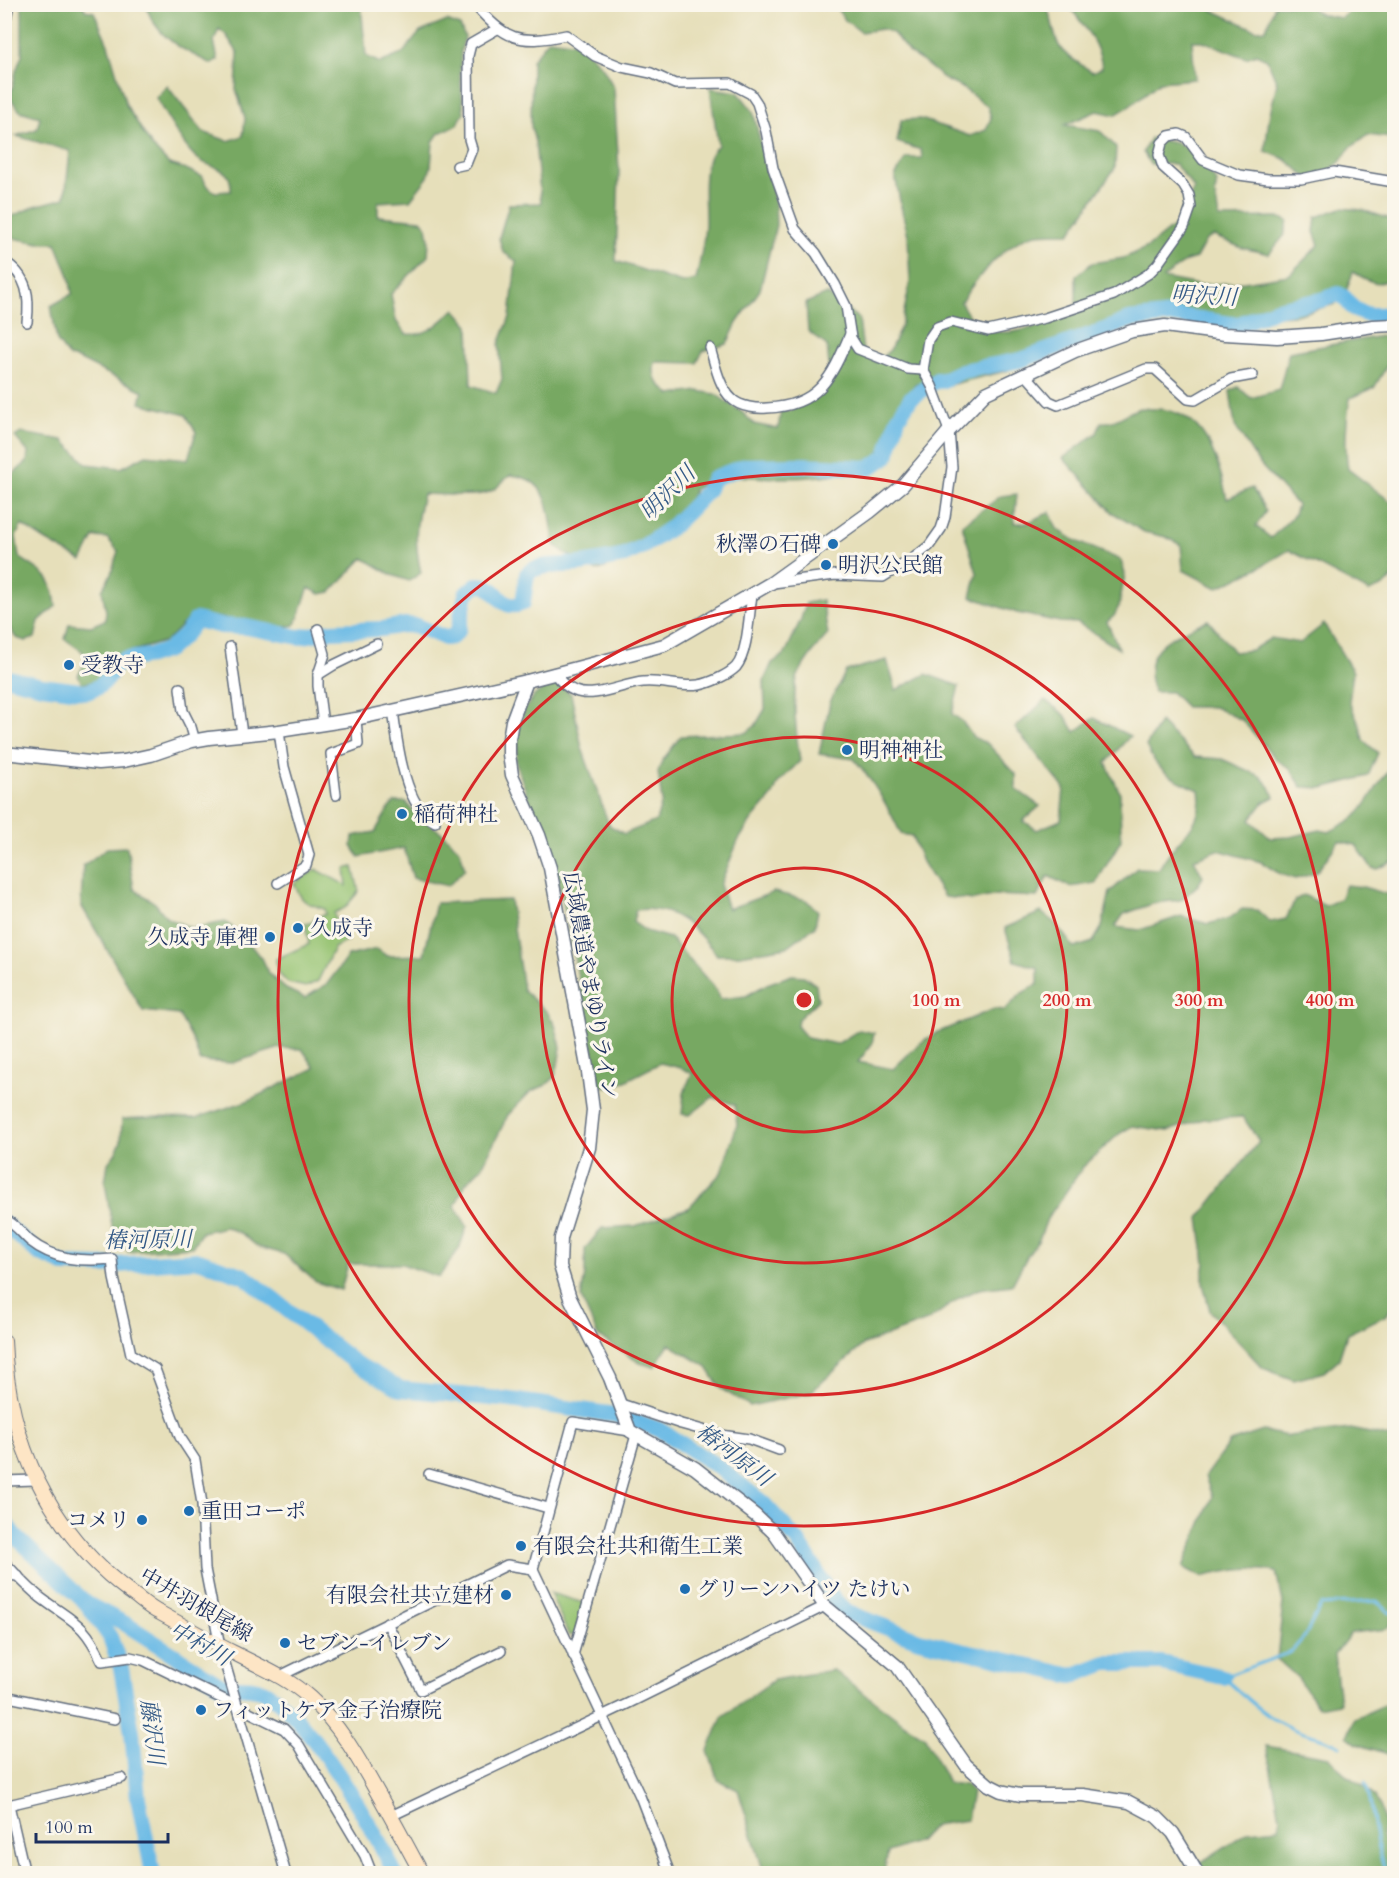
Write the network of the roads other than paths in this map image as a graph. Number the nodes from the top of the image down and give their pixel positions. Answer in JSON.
{"nodes":[{"id":1,"x":7,"y":4,"type":"edge"},
{"id":2,"x":474,"y":4,"type":"edge"},
{"id":3,"x":4,"y":19,"type":"edge"},
{"id":4,"x":497,"y":29,"type":"junction"},
{"id":5,"x":457,"y":166,"type":"dead end"},
{"id":6,"x":1395,"y":182,"type":"edge"},
{"id":7,"x":4,"y":261,"type":"edge"},
{"id":8,"x":27,"y":322,"type":"dead end"},
{"id":9,"x":1395,"y":325,"type":"edge"},
{"id":10,"x":850,"y":334,"type":"junction"},
{"id":11,"x":710,"y":348,"type":"dead end"},
{"id":12,"x":923,"y":369,"type":"junction"},
{"id":13,"x":1025,"y":374,"type":"junction"},
{"id":14,"x":1253,"y":375,"type":"dead end"},
{"id":15,"x":949,"y":431,"type":"junction"},
{"id":16,"x":771,"y":583,"type":"junction"},
{"id":17,"x":752,"y":595,"type":"junction"},
{"id":18,"x":318,"y":629,"type":"dead end"},
{"id":19,"x":377,"y":644,"type":"dead end"},
{"id":20,"x":230,"y":647,"type":"dead end"},
{"id":21,"x":554,"y":674,"type":"junction"},
{"id":22,"x":318,"y":675,"type":"junction"},
{"id":23,"x":527,"y":681,"type":"junction"},
{"id":24,"x":180,"y":688,"type":"dead end"},
{"id":25,"x":393,"y":710,"type":"junction"},
{"id":26,"x":356,"y":719,"type":"junction"},
{"id":27,"x":323,"y":724,"type":"junction"},
{"id":28,"x":279,"y":731,"type":"junction"},
{"id":29,"x":242,"y":734,"type":"junction"},
{"id":30,"x":195,"y":741,"type":"junction"},
{"id":31,"x":4,"y":753,"type":"edge"},
{"id":32,"x":336,"y":795,"type":"dead end"},
{"id":33,"x":435,"y":822,"type":"dead end"},
{"id":34,"x":278,"y":883,"type":"dead end"},
{"id":35,"x":4,"y":1219,"type":"edge"},
{"id":36,"x":4,"y":1341,"type":"edge"},
{"id":37,"x":622,"y":1407,"type":"junction"},
{"id":38,"x":633,"y":1433,"type":"junction"},
{"id":39,"x":779,"y":1450,"type":"dead end"},
{"id":40,"x":429,"y":1474,"type":"dead end"},
{"id":41,"x":36,"y":1480,"type":"junction"},
{"id":42,"x":4,"y":1481,"type":"edge"},
{"id":43,"x":549,"y":1508,"type":"junction"},
{"id":44,"x":4,"y":1562,"type":"edge"},
{"id":45,"x":533,"y":1569,"type":"junction"},
{"id":46,"x":4,"y":1575,"type":"edge"},
{"id":47,"x":18,"y":1576,"type":"junction"},
{"id":48,"x":825,"y":1606,"type":"junction"},
{"id":49,"x":387,"y":1623,"type":"junction"},
{"id":50,"x":220,"y":1646,"type":"junction"},
{"id":51,"x":501,"y":1651,"type":"dead end"},
{"id":52,"x":573,"y":1655,"type":"junction"},
{"id":53,"x":280,"y":1676,"type":"junction"},
{"id":54,"x":4,"y":1696,"type":"edge"},
{"id":55,"x":237,"y":1705,"type":"junction"},
{"id":56,"x":601,"y":1716,"type":"junction"},
{"id":57,"x":115,"y":1719,"type":"dead end"},
{"id":58,"x":122,"y":1778,"type":"dead end"},
{"id":59,"x":7,"y":1806,"type":"edge"},
{"id":60,"x":391,"y":1816,"type":"junction"},
{"id":61,"x":25,"y":1874,"type":"edge"},
{"id":62,"x":286,"y":1874,"type":"edge"},
{"id":63,"x":372,"y":1874,"type":"edge"},
{"id":64,"x":422,"y":1874,"type":"edge"},
{"id":65,"x":670,"y":1874,"type":"edge"},
{"id":66,"x":1198,"y":1874,"type":"edge"}],
"edges":[{"from":1,"to":3,"type":"main road"},
{"from":2,"to":4,"type":"street"},
{"from":4,"to":5,"type":"street"},
{"from":4,"to":10,"type":"street"},
{"from":6,"to":12,"type":"street"},
{"from":7,"to":8,"type":"street"},
{"from":9,"to":13,"type":"street"},
{"from":10,"to":11,"type":"street"},
{"from":10,"to":12,"type":"street"},
{"from":12,"to":15,"type":"street"},
{"from":13,"to":14,"type":"street"},
{"from":13,"to":15,"type":"street"},
{"from":15,"to":16,"type":"street"},
{"from":15,"to":16,"type":"street"},
{"from":16,"to":17,"type":"street"},
{"from":17,"to":21,"type":"street"},
{"from":17,"to":21,"type":"street"},
{"from":18,"to":22,"type":"street"},
{"from":19,"to":22,"type":"street"},
{"from":20,"to":29,"type":"street"},
{"from":21,"to":23,"type":"street"},
{"from":22,"to":27,"type":"street"},
{"from":23,"to":25,"type":"street"},
{"from":23,"to":37,"type":"street","name":"広域農道やまゆりライン"},
{"from":24,"to":30,"type":"street"},
{"from":25,"to":26,"type":"street"},
{"from":25,"to":33,"type":"street"},
{"from":26,"to":27,"type":"street"},
{"from":26,"to":32,"type":"street"},
{"from":27,"to":28,"type":"street"},
{"from":28,"to":29,"type":"street"},
{"from":28,"to":34,"type":"street"},
{"from":29,"to":30,"type":"street"},
{"from":30,"to":31,"type":"street"},
{"from":35,"to":50,"type":"street"},
{"from":36,"to":41,"type":"main road","name":"中井羽根尾線"},
{"from":37,"to":38,"type":"street","name":"広域農道やまゆりライン"},
{"from":37,"to":39,"type":"street"},
{"from":38,"to":43,"type":"street"},
{"from":38,"to":48,"type":"street"},
{"from":38,"to":52,"type":"street"},
{"from":40,"to":43,"type":"street"},
{"from":41,"to":42,"type":"street"},
{"from":41,"to":50,"type":"main road","name":"中井羽根尾線"},
{"from":43,"to":45,"type":"street"},
{"from":44,"to":47,"type":"street"},
{"from":45,"to":49,"type":"street"},
{"from":45,"to":52,"type":"street"},
{"from":46,"to":47,"type":"street"},
{"from":47,"to":55,"type":"street"},
{"from":48,"to":56,"type":"street"},
{"from":48,"to":66,"type":"street"},
{"from":49,"to":51,"type":"street"},
{"from":49,"to":53,"type":"street"},
{"from":50,"to":53,"type":"main road","name":"中井羽根尾線"},
{"from":50,"to":55,"type":"street"},
{"from":52,"to":56,"type":"street"},
{"from":53,"to":60,"type":"main road","name":"中井羽根尾線"},
{"from":54,"to":57,"type":"street"},
{"from":55,"to":62,"type":"street"},
{"from":55,"to":63,"type":"street"},
{"from":56,"to":60,"type":"street"},
{"from":56,"to":65,"type":"street"},
{"from":58,"to":59,"type":"street"},
{"from":59,"to":61,"type":"street"},
{"from":60,"to":64,"type":"main road","name":"中井羽根尾線"}]}
